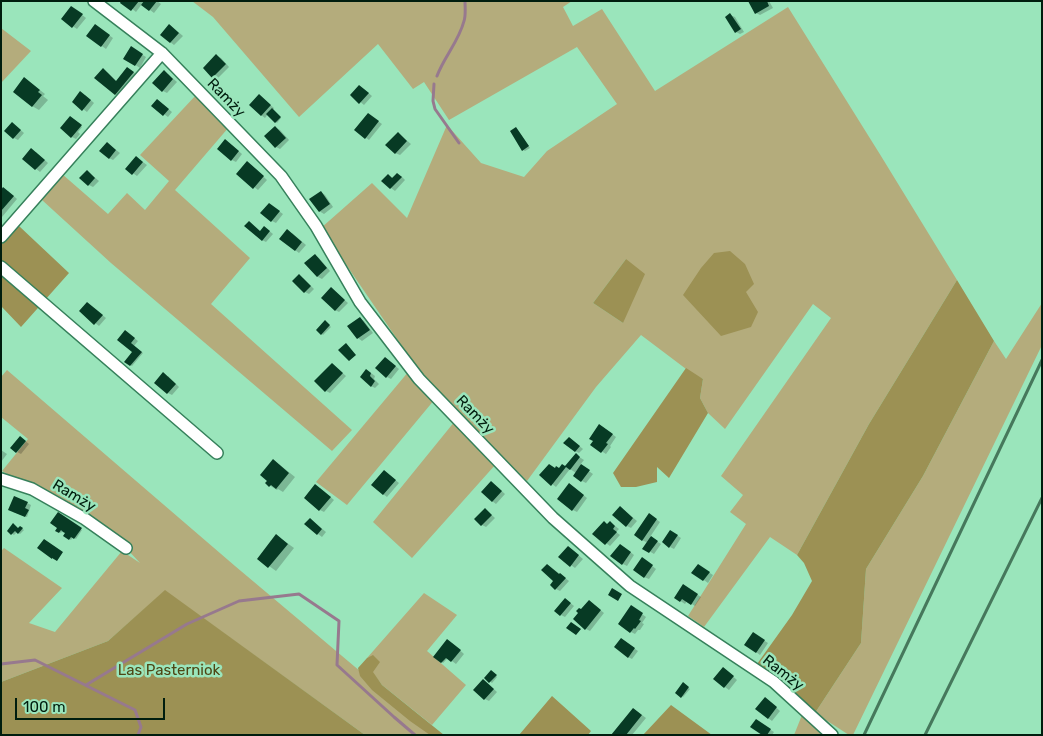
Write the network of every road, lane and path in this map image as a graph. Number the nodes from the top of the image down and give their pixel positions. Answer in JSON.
{"nodes":[{"id":1,"x":94,"y":1,"type":"edge"},
{"id":2,"x":162,"y":52,"type":"junction"},
{"id":3,"x":1,"y":237,"type":"edge"},
{"id":4,"x":1,"y":267,"type":"edge"},
{"id":5,"x":217,"y":453,"type":"dead end"},
{"id":6,"x":1,"y":479,"type":"edge"},
{"id":7,"x":126,"y":548,"type":"dead end"},
{"id":8,"x":832,"y":735,"type":"edge"}],
"edges":[{"from":1,"to":2,"type":"street","name":"Ramży"},
{"from":2,"to":3,"type":"street"},
{"from":2,"to":8,"type":"street","name":"Ramży"},
{"from":4,"to":5,"type":"street"},
{"from":6,"to":7,"type":"street","name":"Ramży"}]}
